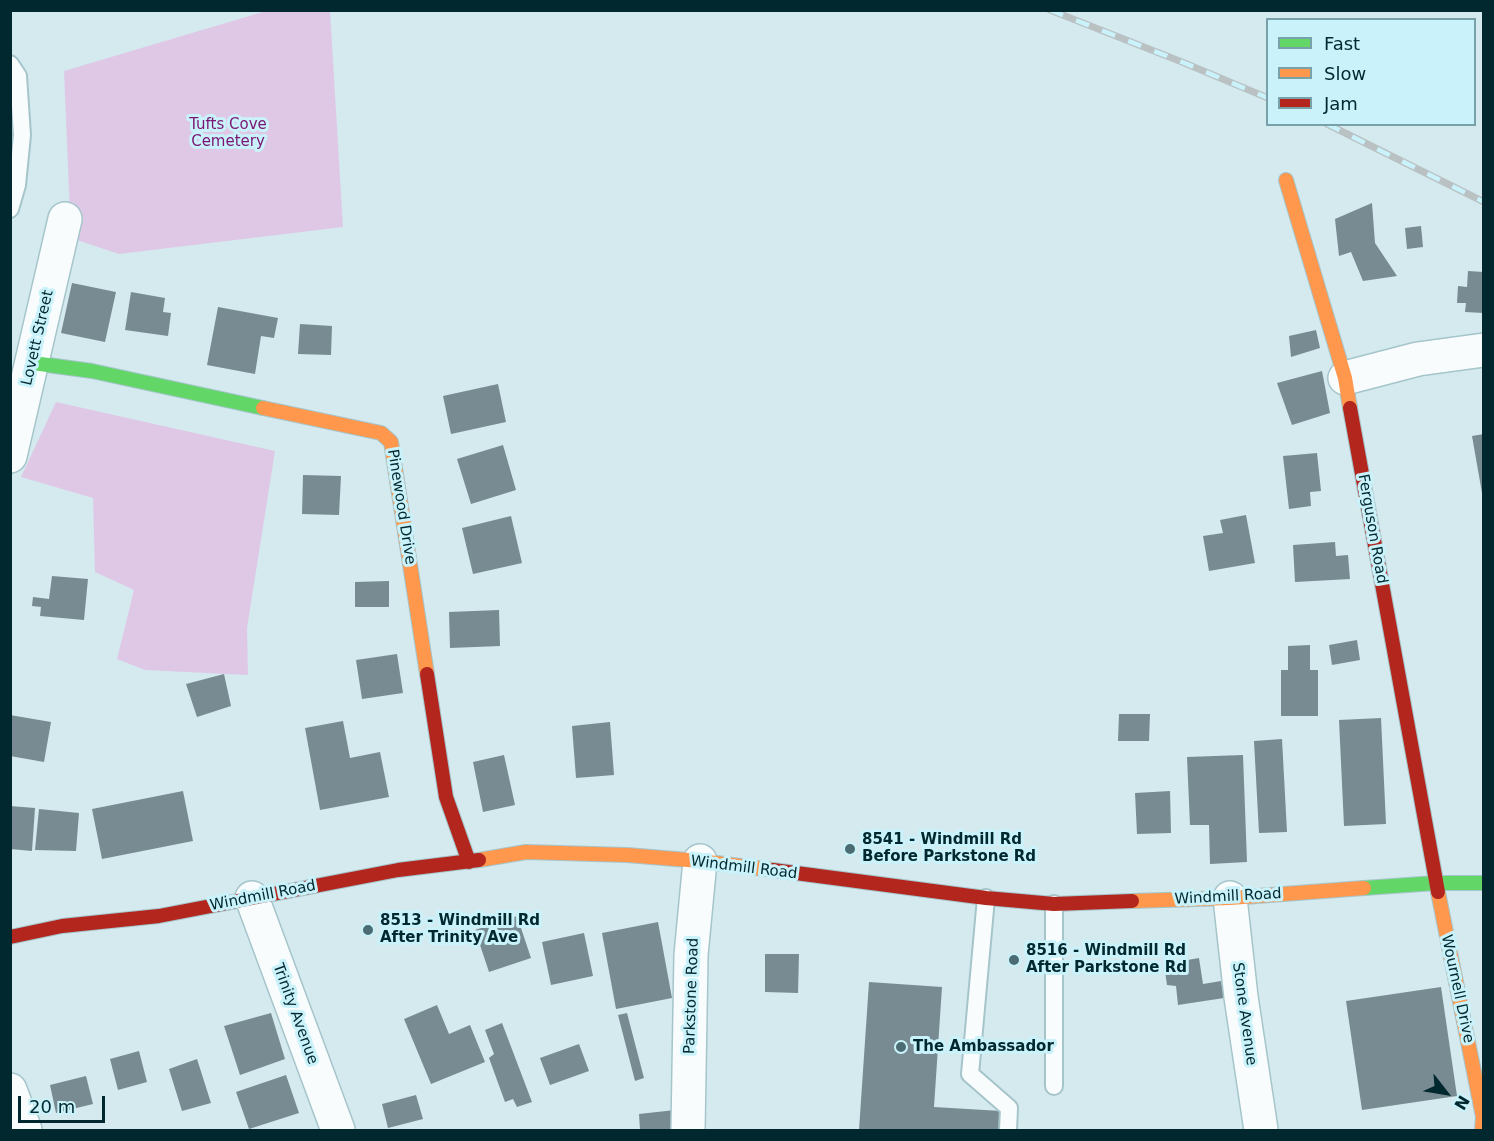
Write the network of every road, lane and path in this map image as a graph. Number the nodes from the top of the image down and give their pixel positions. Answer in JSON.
{"nodes":[{"id":1,"x":10,"y":64,"type":"edge"},
{"id":2,"x":1286,"y":180,"type":"dead end"},
{"id":3,"x":10,"y":209,"type":"edge"},
{"id":4,"x":65,"y":219,"type":"dead end"},
{"id":5,"x":1484,"y":350,"type":"edge"},
{"id":6,"x":33,"y":363,"type":"junction"},
{"id":7,"x":1345,"y":378,"type":"junction"},
{"id":8,"x":10,"y":456,"type":"edge"},
{"id":9,"x":700,"y":861,"type":"junction"},
{"id":10,"x":469,"y":862,"type":"junction"},
{"id":11,"x":1436,"y":883,"type":"junction"},
{"id":12,"x":1484,"y":883,"type":"edge"},
{"id":13,"x":252,"y":898,"type":"junction"},
{"id":14,"x":986,"y":898,"type":"junction"},
{"id":15,"x":1230,"y":898,"type":"junction"},
{"id":16,"x":1054,"y":904,"type":"junction"},
{"id":17,"x":10,"y":937,"type":"edge"},
{"id":18,"x":1054,"y":1086,"type":"dead end"},
{"id":19,"x":10,"y":1090,"type":"edge"},
{"id":20,"x":25,"y":1131,"type":"edge"},
{"id":21,"x":338,"y":1131,"type":"edge"},
{"id":22,"x":688,"y":1131,"type":"edge"},
{"id":23,"x":1008,"y":1131,"type":"edge"},
{"id":24,"x":1261,"y":1131,"type":"edge"},
{"id":25,"x":1482,"y":1131,"type":"edge"}],
"edges":[{"from":1,"to":3,"type":"lane"},
{"from":2,"to":7,"type":"street","name":"Ferguson Road"},
{"from":4,"to":6,"type":"street","name":"Lovett Street"},
{"from":5,"to":7,"type":"street"},
{"from":6,"to":8,"type":"street","name":"Lovett Street"},
{"from":6,"to":10,"type":"street","name":"Pinewood Drive"},
{"from":7,"to":11,"type":"street","name":"Ferguson Road"},
{"from":9,"to":10,"type":"street","name":"Windmill Road"},
{"from":9,"to":14,"type":"street","name":"Windmill Road"},
{"from":9,"to":22,"type":"street","name":"Parkstone Road"},
{"from":10,"to":13,"type":"street","name":"Windmill Road"},
{"from":11,"to":12,"type":"street","name":"Windmill Road"},
{"from":11,"to":15,"type":"street","name":"Windmill Road"},
{"from":11,"to":25,"type":"street","name":"Wournell Drive"},
{"from":13,"to":17,"type":"street","name":"Windmill Road"},
{"from":13,"to":21,"type":"street","name":"Trinity Avenue"},
{"from":14,"to":16,"type":"street","name":"Windmill Road"},
{"from":14,"to":23,"type":"lane"},
{"from":15,"to":16,"type":"street","name":"Windmill Road"},
{"from":15,"to":24,"type":"street","name":"Stone Avenue"},
{"from":16,"to":18,"type":"lane"},
{"from":19,"to":20,"type":"street"}]}
